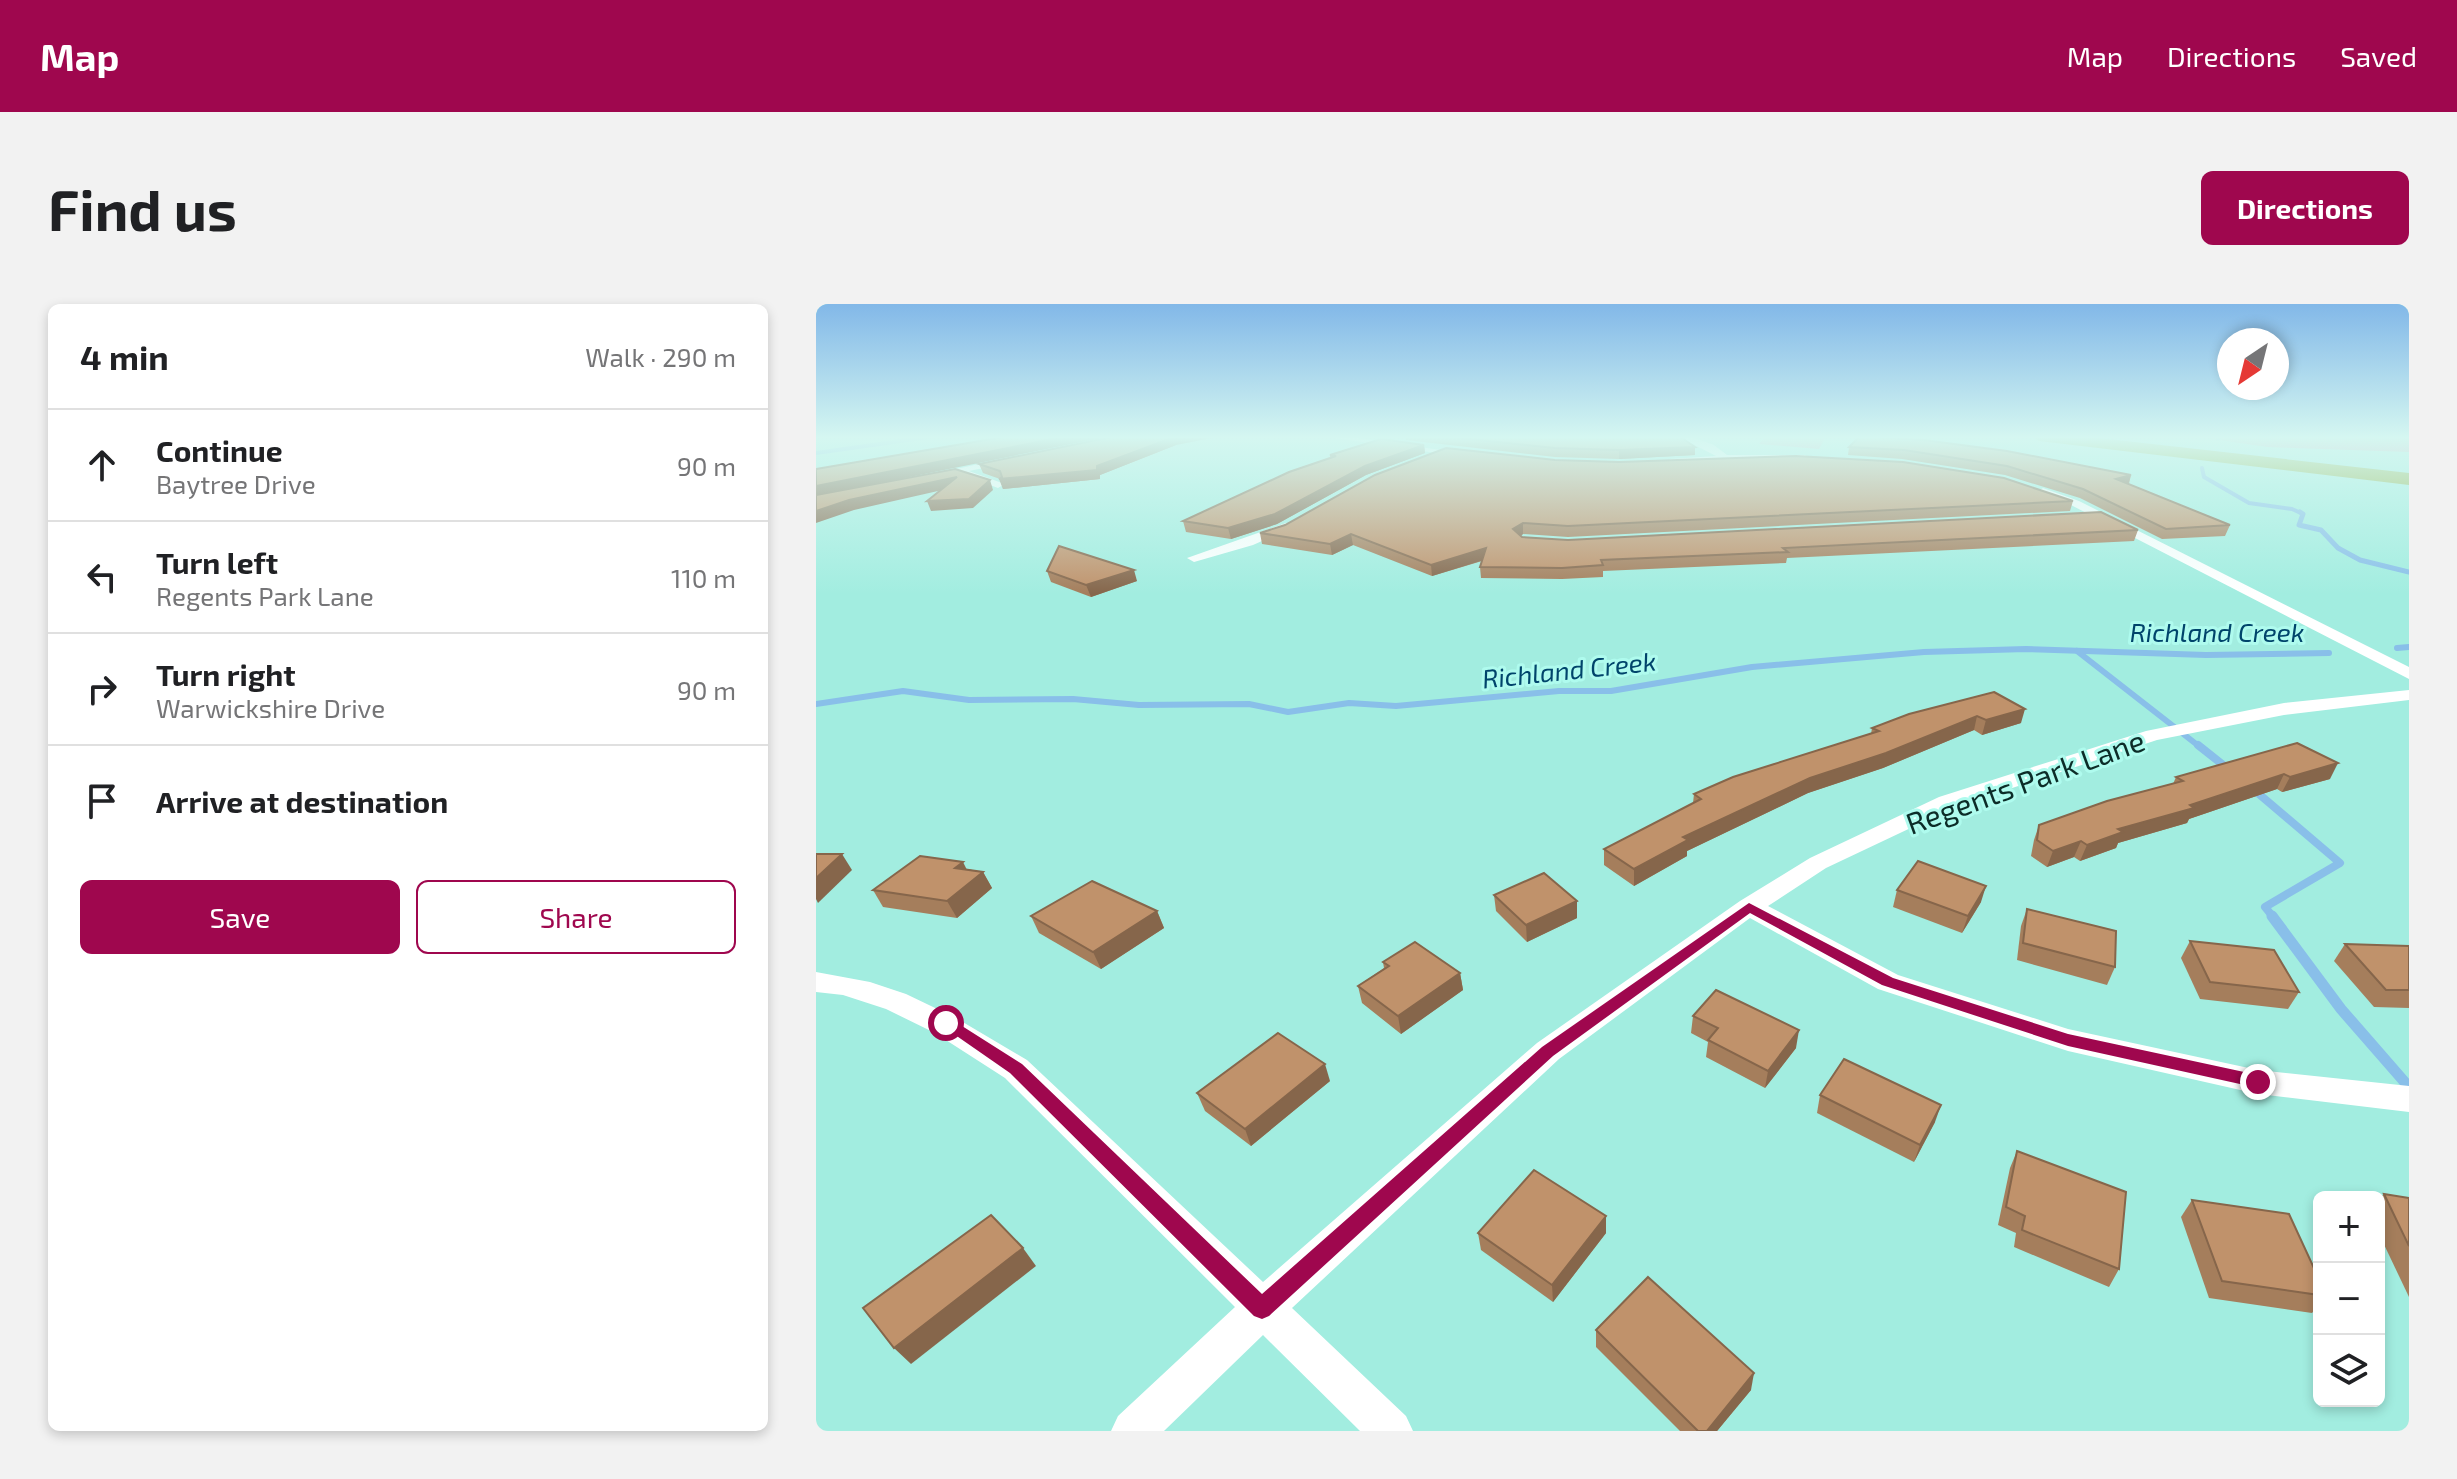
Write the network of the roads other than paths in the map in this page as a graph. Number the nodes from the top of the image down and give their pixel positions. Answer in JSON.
{"nodes":[{"id":1,"x":2033,"y":489,"type":"edge"},
{"id":2,"x":2100,"y":516,"type":"junction"},
{"id":3,"x":2069,"y":518,"type":"edge"},
{"id":4,"x":1296,"y":523,"type":"edge"},
{"id":5,"x":1194,"y":558,"type":"dead end"},
{"id":6,"x":2409,"y":674,"type":"edge"},
{"id":7,"x":2409,"y":695,"type":"edge"},
{"id":8,"x":1749,"y":907,"type":"junction"},
{"id":9,"x":816,"y":982,"type":"edge"},
{"id":10,"x":2409,"y":1099,"type":"edge"},
{"id":11,"x":1262,"y":1309,"type":"junction"},
{"id":12,"x":1133,"y":1431,"type":"edge"},
{"id":13,"x":1391,"y":1431,"type":"edge"}],
"edges":[{"from":1,"to":2,"type":"street"},
{"from":2,"to":3,"type":"street"},
{"from":2,"to":6,"type":"street"},
{"from":4,"to":5,"type":"street"},
{"from":7,"to":8,"type":"street","name":"Regents Park Lane"},
{"from":8,"to":10,"type":"street"},
{"from":8,"to":11,"type":"street","name":"Regents Park Lane"},
{"from":9,"to":11,"type":"street"},
{"from":11,"to":12,"type":"street","name":"Regents Park Lane"},
{"from":11,"to":13,"type":"street"}]}
